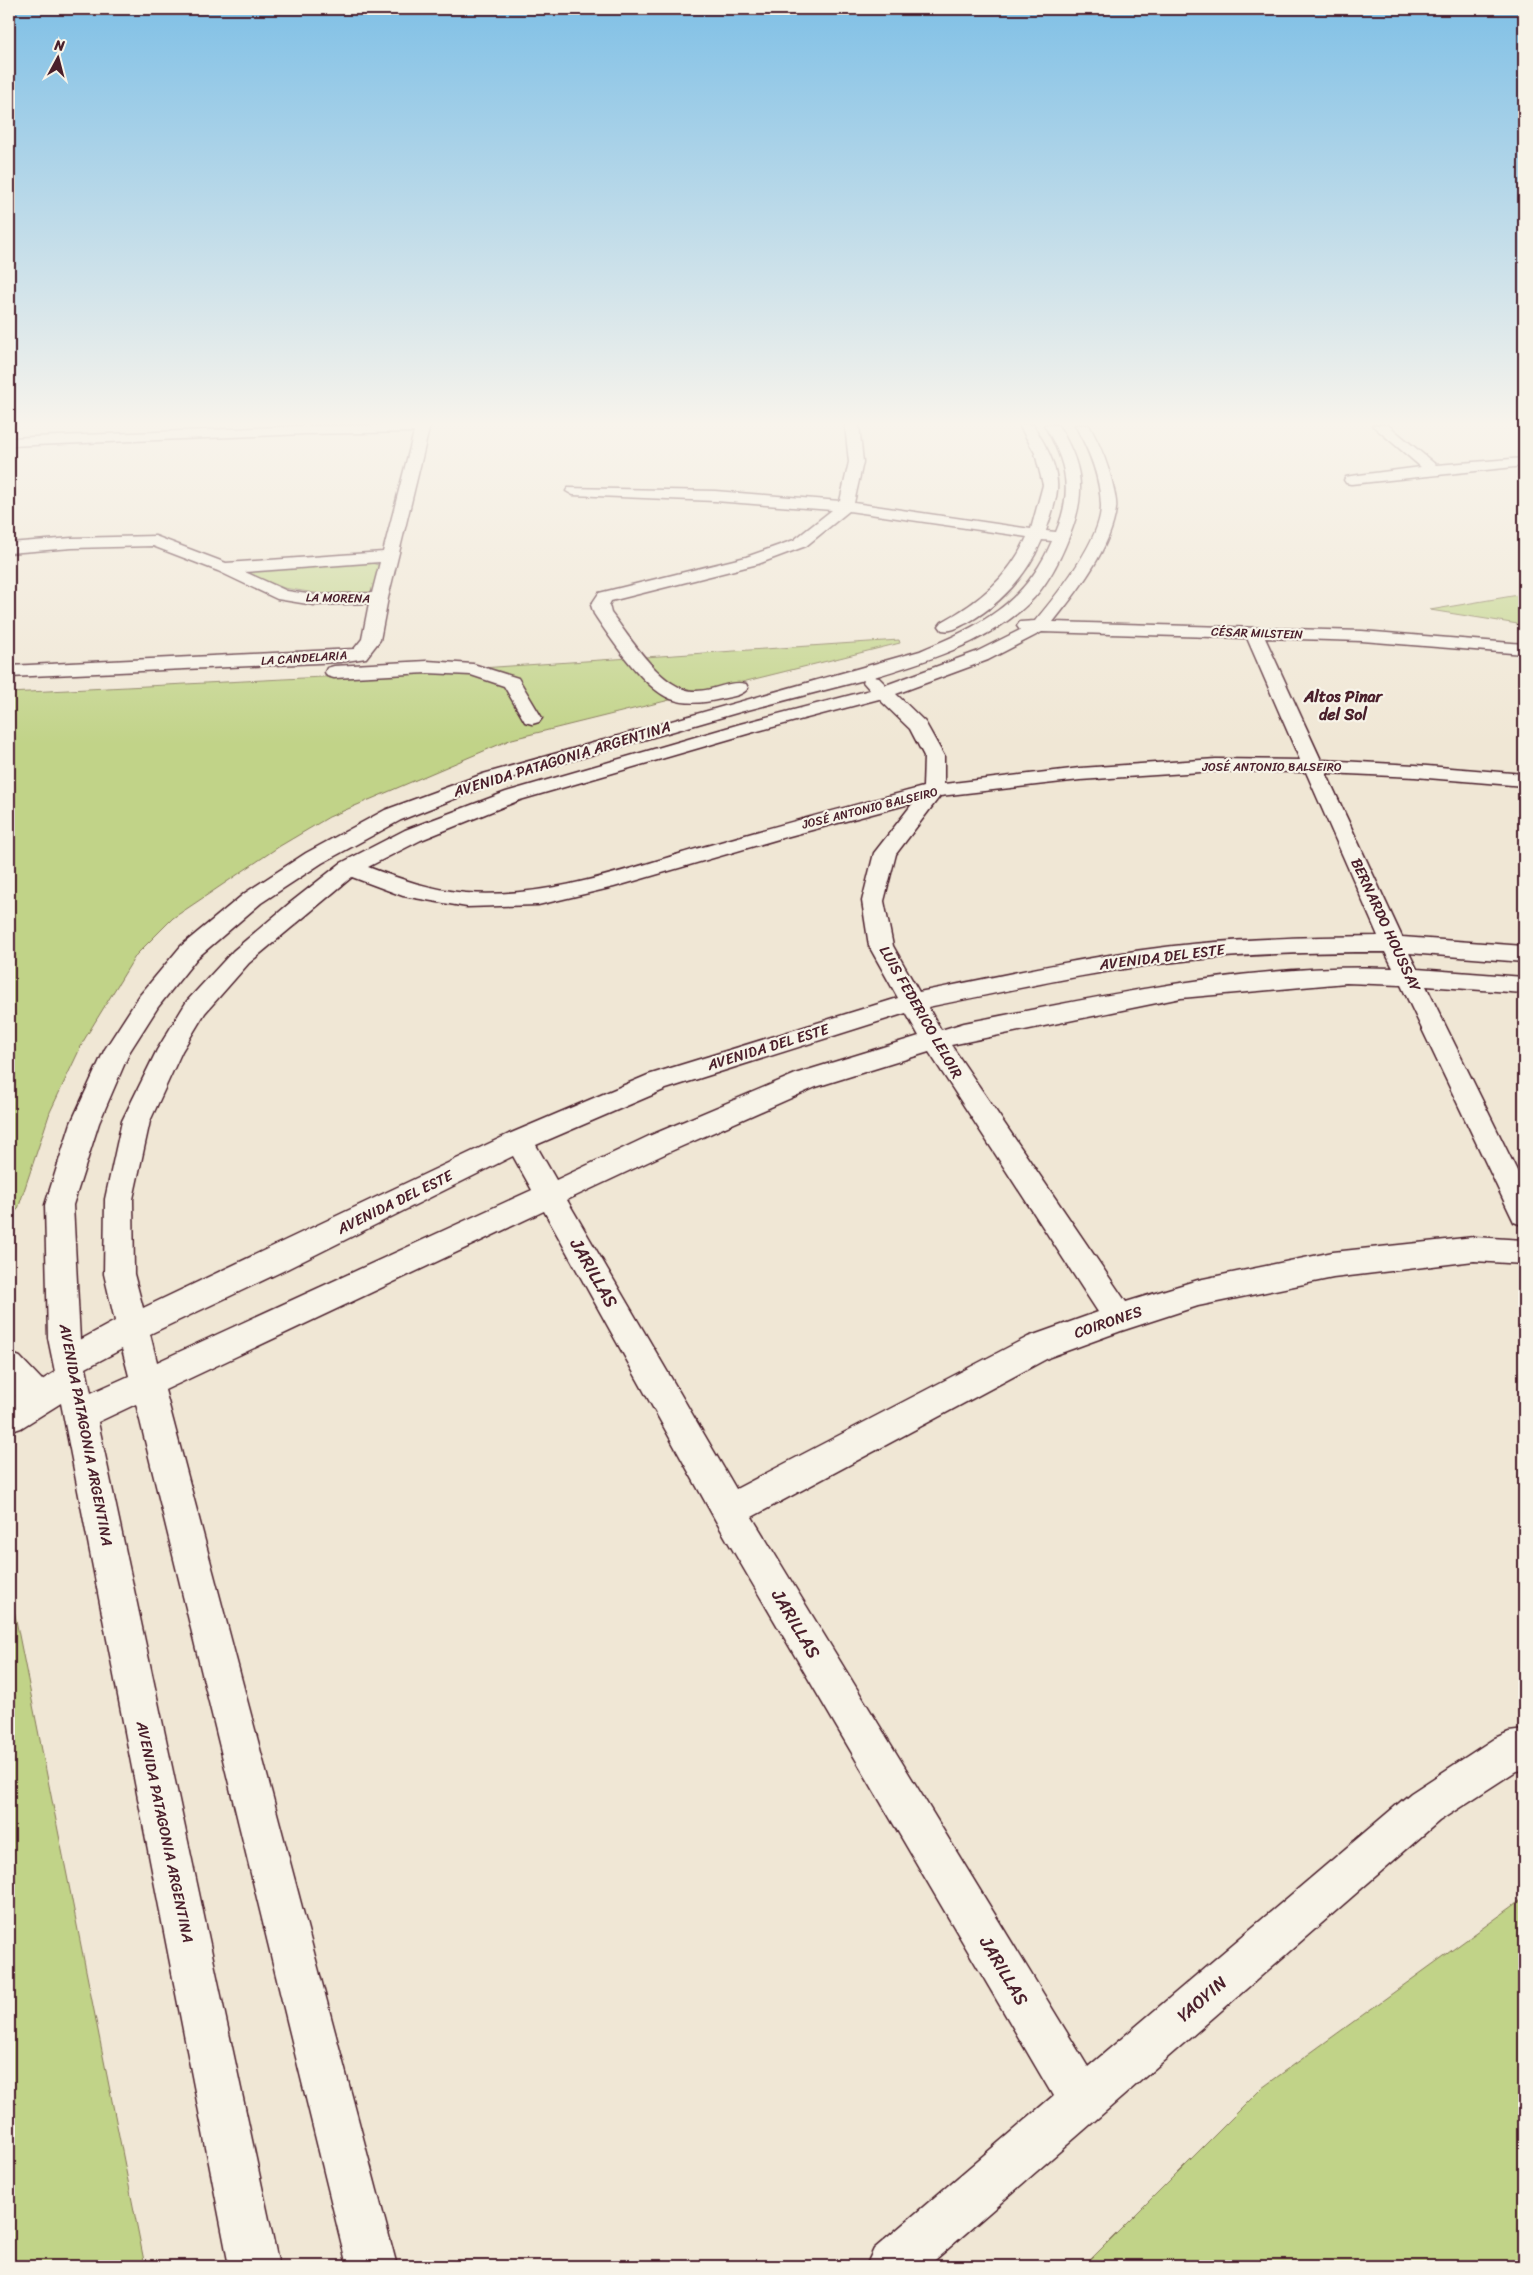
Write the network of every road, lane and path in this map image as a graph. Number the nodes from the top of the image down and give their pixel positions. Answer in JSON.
{"nodes":[{"id":1,"x":397,"y":531,"type":"edge"},
{"id":2,"x":815,"y":531,"type":"edge"},
{"id":3,"x":1019,"y":531,"type":"edge"},
{"id":4,"x":1064,"y":531,"type":"edge"},
{"id":5,"x":1102,"y":531,"type":"edge"},
{"id":6,"x":1038,"y":534,"type":"junction"},
{"id":7,"x":1062,"y":537,"type":"junction"},
{"id":8,"x":1099,"y":542,"type":"junction"},
{"id":9,"x":9,"y":548,"type":"edge"},
{"id":10,"x":391,"y":556,"type":"junction"},
{"id":11,"x":224,"y":568,"type":"junction"},
{"id":12,"x":379,"y":598,"type":"junction"},
{"id":13,"x":989,"y":624,"type":"junction"},
{"id":14,"x":1040,"y":626,"type":"junction"},
{"id":15,"x":1253,"y":632,"type":"junction"},
{"id":16,"x":933,"y":633,"type":"dead end"},
{"id":17,"x":1524,"y":649,"type":"edge"},
{"id":18,"x":9,"y":672,"type":"edge"},
{"id":19,"x":874,"y":683,"type":"junction"},
{"id":20,"x":755,"y":684,"type":"dead end"},
{"id":21,"x":9,"y":690,"type":"edge"},
{"id":22,"x":532,"y":718,"type":"dead end"},
{"id":23,"x":1313,"y":766,"type":"junction"},
{"id":24,"x":1524,"y":780,"type":"edge"},
{"id":25,"x":933,"y":791,"type":"junction"},
{"id":26,"x":349,"y":868,"type":"junction"},
{"id":27,"x":1394,"y":944,"type":"junction"},
{"id":28,"x":1524,"y":954,"type":"edge"},
{"id":29,"x":1410,"y":977,"type":"junction"},
{"id":30,"x":1524,"y":984,"type":"edge"},
{"id":31,"x":912,"y":1002,"type":"junction"},
{"id":32,"x":934,"y":1040,"type":"junction"},
{"id":33,"x":518,"y":1141,"type":"junction"},
{"id":34,"x":549,"y":1195,"type":"junction"},
{"id":35,"x":1524,"y":1214,"type":"edge"},
{"id":36,"x":1524,"y":1252,"type":"edge"},
{"id":37,"x":1119,"y":1318,"type":"junction"},
{"id":38,"x":133,"y":1328,"type":"junction"},
{"id":39,"x":9,"y":1368,"type":"edge"},
{"id":40,"x":70,"y":1371,"type":"junction"},
{"id":41,"x":147,"y":1383,"type":"junction"},
{"id":42,"x":38,"y":1399,"type":"junction"},
{"id":43,"x":80,"y":1414,"type":"junction"},
{"id":44,"x":9,"y":1417,"type":"edge"},
{"id":45,"x":728,"y":1511,"type":"junction"},
{"id":46,"x":1524,"y":1750,"type":"edge"},
{"id":47,"x":1082,"y":2102,"type":"junction"},
{"id":48,"x":254,"y":2266,"type":"edge"},
{"id":49,"x":372,"y":2266,"type":"edge"},
{"id":50,"x":891,"y":2266,"type":"edge"}],
"edges":[{"from":1,"to":10,"type":"street","name":"LA CANDELARIA"},
{"from":2,"to":20,"type":"street"},
{"from":3,"to":6,"type":"street"},
{"from":4,"to":7,"type":"street","name":"AVENIDA PATAGONIA ARGENTINA"},
{"from":5,"to":8,"type":"street","name":"AVENIDA PATAGONIA ARGENTINA"},
{"from":6,"to":7,"type":"street"},
{"from":6,"to":16,"type":"street"},
{"from":7,"to":8,"type":"street"},
{"from":7,"to":13,"type":"street","name":"AVENIDA PATAGONIA ARGENTINA"},
{"from":8,"to":14,"type":"street","name":"AVENIDA PATAGONIA ARGENTINA"},
{"from":9,"to":11,"type":"street","name":"LA MORENA"},
{"from":10,"to":11,"type":"street"},
{"from":10,"to":12,"type":"street","name":"LA CANDELARIA"},
{"from":11,"to":12,"type":"street","name":"LA MORENA"},
{"from":12,"to":18,"type":"street","name":"LA CANDELARIA"},
{"from":13,"to":14,"type":"street","name":"CÉSAR MILSTEIN"},
{"from":13,"to":19,"type":"street","name":"AVENIDA PATAGONIA ARGENTINA"},
{"from":14,"to":15,"type":"street","name":"CÉSAR MILSTEIN"},
{"from":14,"to":19,"type":"street","name":"AVENIDA PATAGONIA ARGENTINA"},
{"from":15,"to":17,"type":"street","name":"CÉSAR MILSTEIN"},
{"from":15,"to":23,"type":"street","name":"BERNARDO HOUSSAY"},
{"from":19,"to":25,"type":"street"},
{"from":19,"to":26,"type":"street","name":"AVENIDA PATAGONIA ARGENTINA"},
{"from":19,"to":40,"type":"street","name":"AVENIDA PATAGONIA ARGENTINA"},
{"from":21,"to":22,"type":"street"},
{"from":23,"to":24,"type":"street","name":"JOSÉ ANTONIO BALSEIRO"},
{"from":23,"to":25,"type":"street","name":"JOSÉ ANTONIO BALSEIRO"},
{"from":23,"to":27,"type":"street","name":"BERNARDO HOUSSAY"},
{"from":25,"to":26,"type":"street","name":"JOSÉ ANTONIO BALSEIRO"},
{"from":25,"to":31,"type":"street","name":"LUIS FEDERICO LELOIR"},
{"from":26,"to":38,"type":"street","name":"AVENIDA PATAGONIA ARGENTINA"},
{"from":27,"to":28,"type":"street","name":"AVENIDA DEL ESTE"},
{"from":27,"to":29,"type":"street","name":"BERNARDO HOUSSAY"},
{"from":27,"to":31,"type":"street","name":"AVENIDA DEL ESTE"},
{"from":29,"to":30,"type":"street"},
{"from":29,"to":32,"type":"street"},
{"from":29,"to":35,"type":"street","name":"BERNARDO HOUSSAY"},
{"from":31,"to":32,"type":"street","name":"LUIS FEDERICO LELOIR"},
{"from":31,"to":33,"type":"street","name":"AVENIDA DEL ESTE"},
{"from":32,"to":34,"type":"street"},
{"from":32,"to":37,"type":"street","name":"LUIS FEDERICO LELOIR"},
{"from":33,"to":34,"type":"street","name":"JARILLAS"},
{"from":33,"to":38,"type":"street","name":"AVENIDA DEL ESTE"},
{"from":34,"to":41,"type":"street"},
{"from":34,"to":45,"type":"street","name":"JARILLAS"},
{"from":36,"to":37,"type":"street","name":"COIRONES"},
{"from":37,"to":45,"type":"street","name":"COIRONES"},
{"from":38,"to":40,"type":"street","name":"AVENIDA DEL ESTE"},
{"from":38,"to":41,"type":"street","name":"AVENIDA PATAGONIA ARGENTINA"},
{"from":39,"to":42,"type":"street"},
{"from":40,"to":42,"type":"street","name":"AVENIDA DEL ESTE"},
{"from":40,"to":43,"type":"street","name":"AVENIDA PATAGONIA ARGENTINA"},
{"from":41,"to":43,"type":"street"},
{"from":41,"to":49,"type":"street","name":"AVENIDA PATAGONIA ARGENTINA"},
{"from":42,"to":44,"type":"street","name":"AVENIDA DEL ESTE"},
{"from":43,"to":48,"type":"street","name":"AVENIDA PATAGONIA ARGENTINA"},
{"from":45,"to":47,"type":"street","name":"JARILLAS"},
{"from":46,"to":47,"type":"street","name":"YAOYIN"},
{"from":47,"to":50,"type":"street","name":"YAOYIN"}]}
